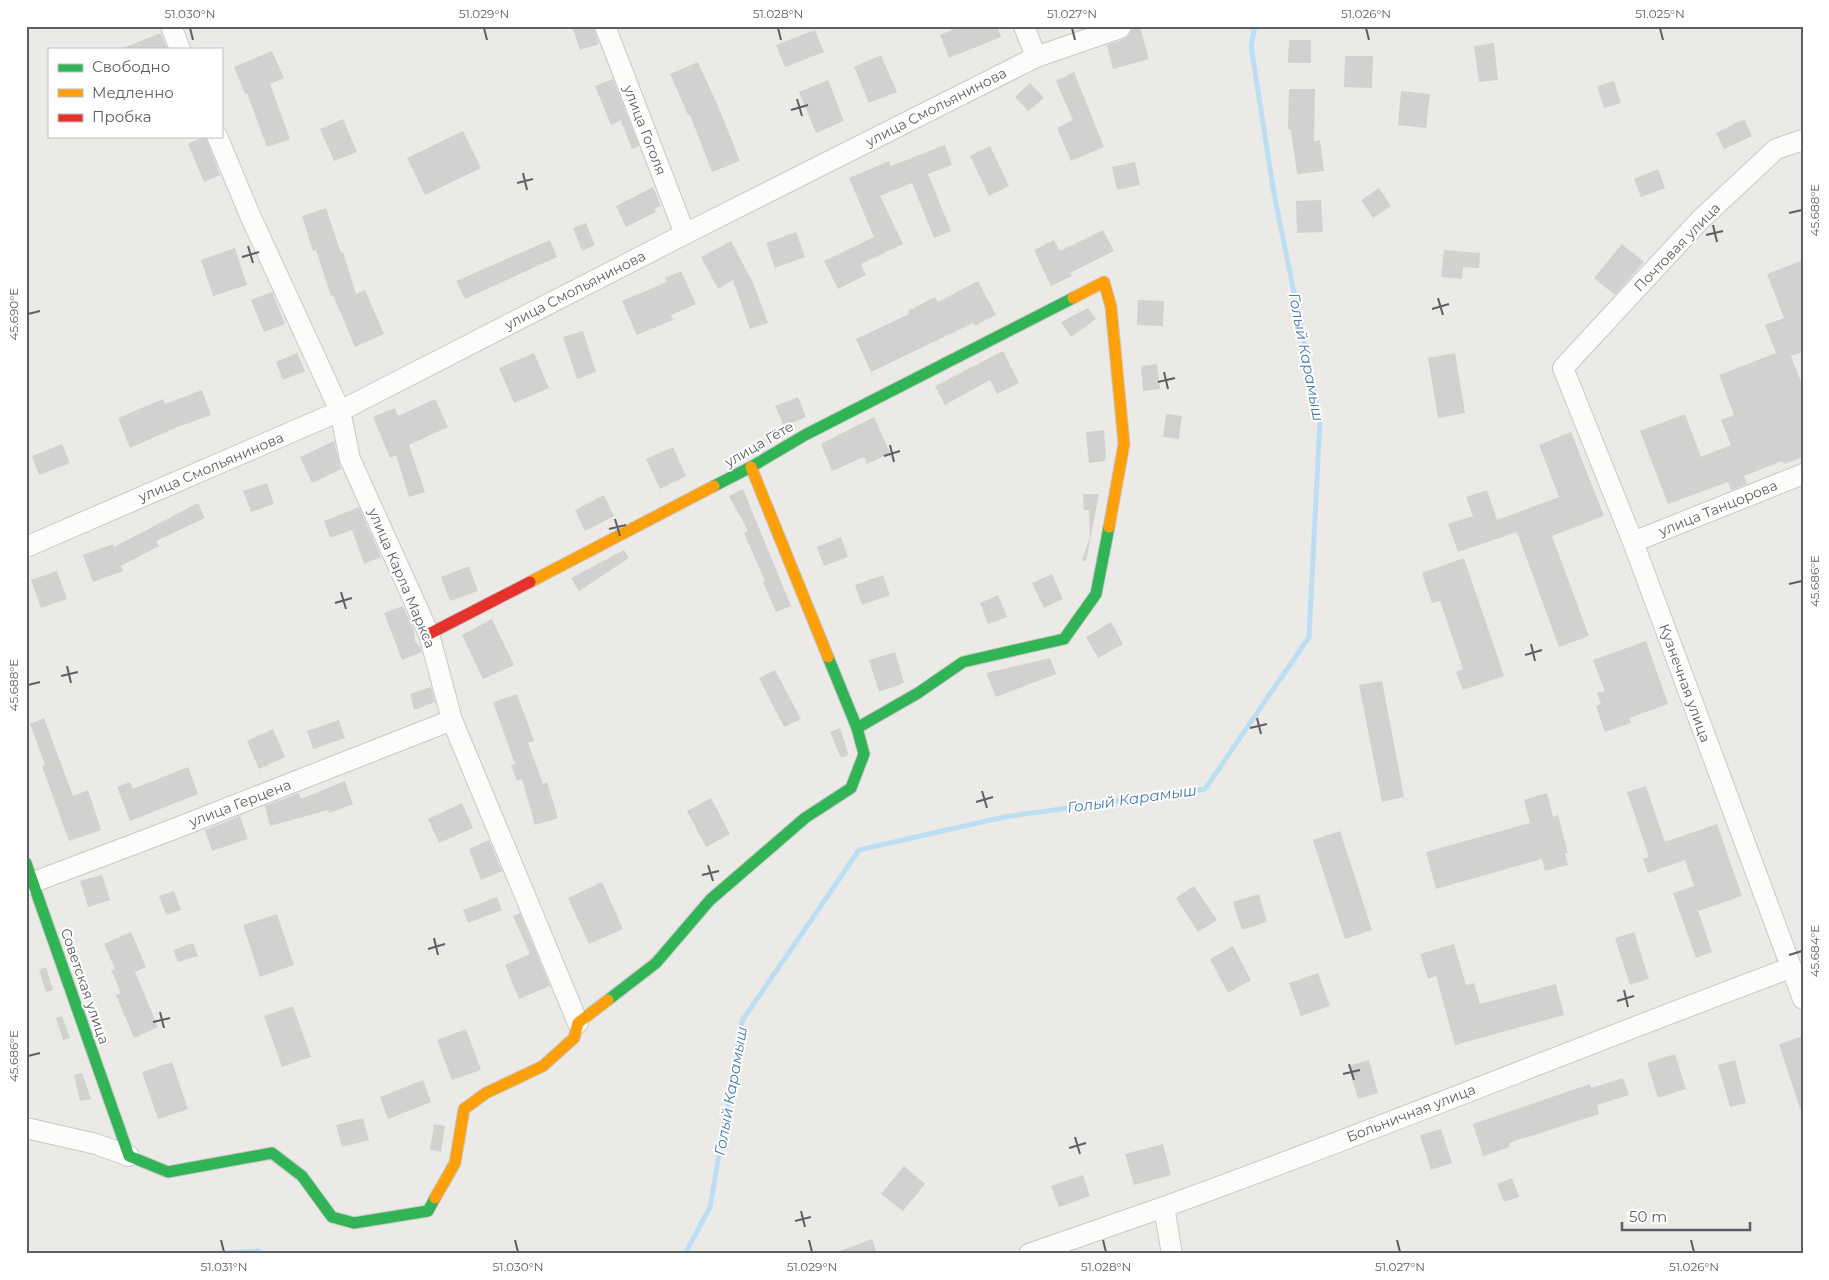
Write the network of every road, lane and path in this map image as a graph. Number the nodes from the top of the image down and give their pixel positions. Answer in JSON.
{"nodes":[{"id":1,"x":171,"y":26,"type":"edge"},
{"id":2,"x":605,"y":26,"type":"edge"},
{"id":3,"x":1024,"y":26,"type":"edge"},
{"id":4,"x":1120,"y":28,"type":"dead end"},
{"id":5,"x":180,"y":48,"type":"edge"},
{"id":6,"x":1036,"y":57,"type":"junction"},
{"id":7,"x":218,"y":138,"type":"edge"},
{"id":8,"x":1803,"y":140,"type":"edge"},
{"id":9,"x":685,"y":234,"type":"junction"},
{"id":10,"x":1563,"y":368,"type":"joint"},
{"id":11,"x":340,"y":411,"type":"junction"},
{"id":12,"x":751,"y":467,"type":"junction"},
{"id":13,"x":1803,"y":474,"type":"edge"},
{"id":14,"x":1633,"y":542,"type":"junction"},
{"id":15,"x":26,"y":547,"type":"edge"},
{"id":16,"x":429,"y":634,"type":"junction"},
{"id":17,"x":452,"y":720,"type":"junction"},
{"id":18,"x":857,"y":728,"type":"junction"},
{"id":19,"x":26,"y":862,"type":"edge"},
{"id":20,"x":30,"y":883,"type":"edge"},
{"id":21,"x":1790,"y":968,"type":"junction"},
{"id":22,"x":1803,"y":999,"type":"edge"},
{"id":23,"x":578,"y":1023,"type":"junction"},
{"id":24,"x":26,"y":1128,"type":"edge"},
{"id":25,"x":129,"y":1156,"type":"junction"},
{"id":26,"x":1164,"y":1207,"type":"junction"},
{"id":27,"x":1029,"y":1254,"type":"edge"},
{"id":28,"x":1172,"y":1254,"type":"edge"}],
"edges":[{"from":1,"to":5,"type":"street"},
{"from":2,"to":9,"type":"street","name":"улица Гоголя"},
{"from":3,"to":6,"type":"street"},
{"from":4,"to":6,"type":"street","name":"улица Смольянинова"},
{"from":6,"to":9,"type":"street","name":"улица Смольянинова"},
{"from":7,"to":11,"type":"street","name":"улица Карла Маркса"},
{"from":8,"to":10,"type":"street","name":"Почтовая улица"},
{"from":9,"to":11,"type":"street","name":"улица Смольянинова"},
{"from":10,"to":14,"type":"street","name":"Кузнечная улица"},
{"from":11,"to":15,"type":"street","name":"улица Смольянинова"},
{"from":11,"to":16,"type":"street","name":"улица Карла Маркса"},
{"from":12,"to":16,"type":"street","name":"улица Гёте"},
{"from":12,"to":18,"type":"street"},
{"from":12,"to":18,"type":"street","name":"улица Гёте"},
{"from":13,"to":14,"type":"street","name":"улица Танцорова"},
{"from":14,"to":21,"type":"street","name":"Кузнечная улица"},
{"from":16,"to":17,"type":"street","name":"улица Карла Маркса"},
{"from":17,"to":20,"type":"street","name":"улица Герцена"},
{"from":17,"to":23,"type":"street","name":"улица Карла Маркса"},
{"from":18,"to":23,"type":"street"},
{"from":19,"to":20,"type":"street","name":"Советская улица"},
{"from":20,"to":25,"type":"street","name":"Советская улица"},
{"from":21,"to":22,"type":"street","name":"Кузнечная улица"},
{"from":21,"to":26,"type":"street","name":"Больничная улица"},
{"from":23,"to":25,"type":"street"},
{"from":24,"to":25,"type":"street"},
{"from":26,"to":27,"type":"street","name":"Больничная улица"},
{"from":26,"to":28,"type":"street"}]}
